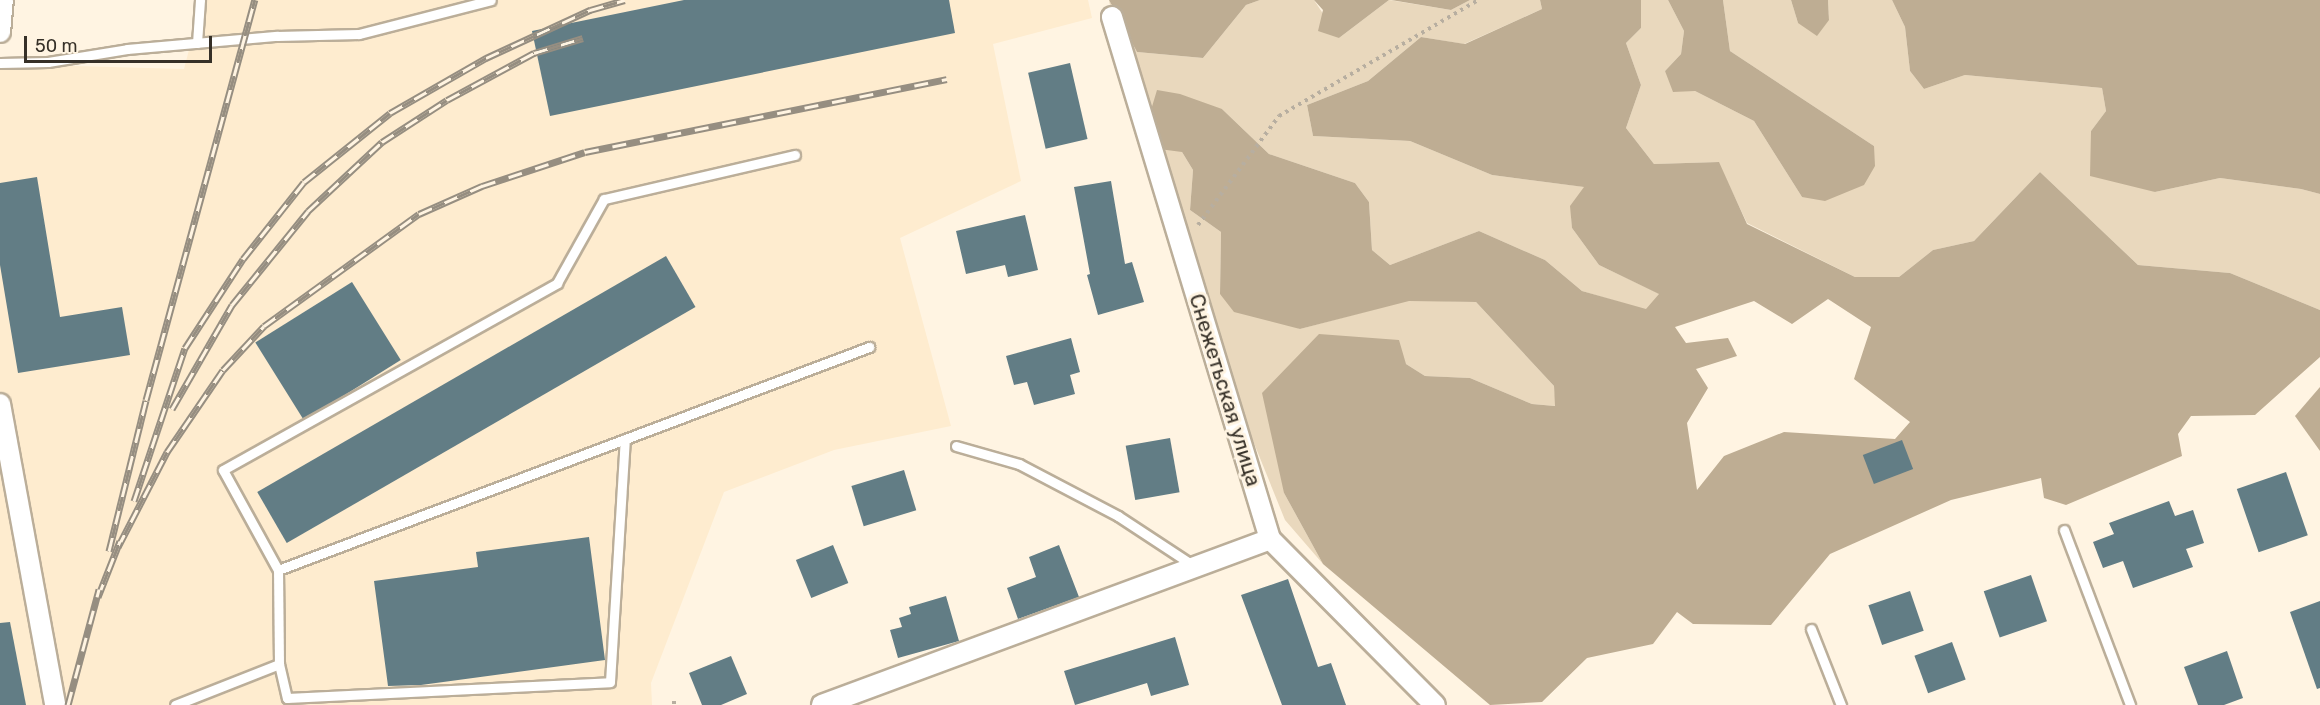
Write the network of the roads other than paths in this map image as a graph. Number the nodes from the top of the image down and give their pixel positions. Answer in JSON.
{"nodes":[{"id":1,"x":3,"y":0,"type":"edge"},
{"id":2,"x":200,"y":0,"type":"edge"},
{"id":3,"x":491,"y":0,"type":"edge"},
{"id":4,"x":1112,"y":17,"type":"dead end"},
{"id":5,"x":0,"y":32,"type":"edge"},
{"id":6,"x":197,"y":43,"type":"junction"},
{"id":7,"x":0,"y":63,"type":"edge"},
{"id":8,"x":795,"y":155,"type":"dead end"},
{"id":9,"x":868,"y":347,"type":"dead end"},
{"id":10,"x":0,"y":404,"type":"edge"},
{"id":11,"x":625,"y":439,"type":"junction"},
{"id":12,"x":956,"y":446,"type":"dead end"},
{"id":13,"x":2064,"y":530,"type":"dead end"},
{"id":14,"x":1270,"y":539,"type":"junction"},
{"id":15,"x":1196,"y":567,"type":"junction"},
{"id":16,"x":278,"y":570,"type":"junction"},
{"id":17,"x":1811,"y":629,"type":"dead end"},
{"id":18,"x":279,"y":664,"type":"junction"},
{"id":19,"x":55,"y":705,"type":"edge"},
{"id":20,"x":176,"y":705,"type":"edge"},
{"id":21,"x":822,"y":705,"type":"edge"},
{"id":22,"x":1436,"y":705,"type":"edge"},
{"id":23,"x":1841,"y":705,"type":"edge"},
{"id":24,"x":2130,"y":705,"type":"edge"}],
"edges":[{"from":1,"to":5,"type":"street"},
{"from":2,"to":6,"type":"lane"},
{"from":3,"to":6,"type":"lane"},
{"from":4,"to":14,"type":"street","name":"Снежетьская улица"},
{"from":6,"to":7,"type":"lane"},
{"from":8,"to":16,"type":"lane"},
{"from":9,"to":11,"type":"lane"},
{"from":10,"to":19,"type":"street"},
{"from":11,"to":16,"type":"lane"},
{"from":11,"to":18,"type":"lane"},
{"from":12,"to":15,"type":"lane"},
{"from":13,"to":24,"type":"lane"},
{"from":14,"to":15,"type":"street"},
{"from":14,"to":22,"type":"street","name":"Снежетьская улица"},
{"from":15,"to":21,"type":"street"},
{"from":16,"to":18,"type":"lane"},
{"from":17,"to":23,"type":"lane"},
{"from":18,"to":20,"type":"lane"}]}
